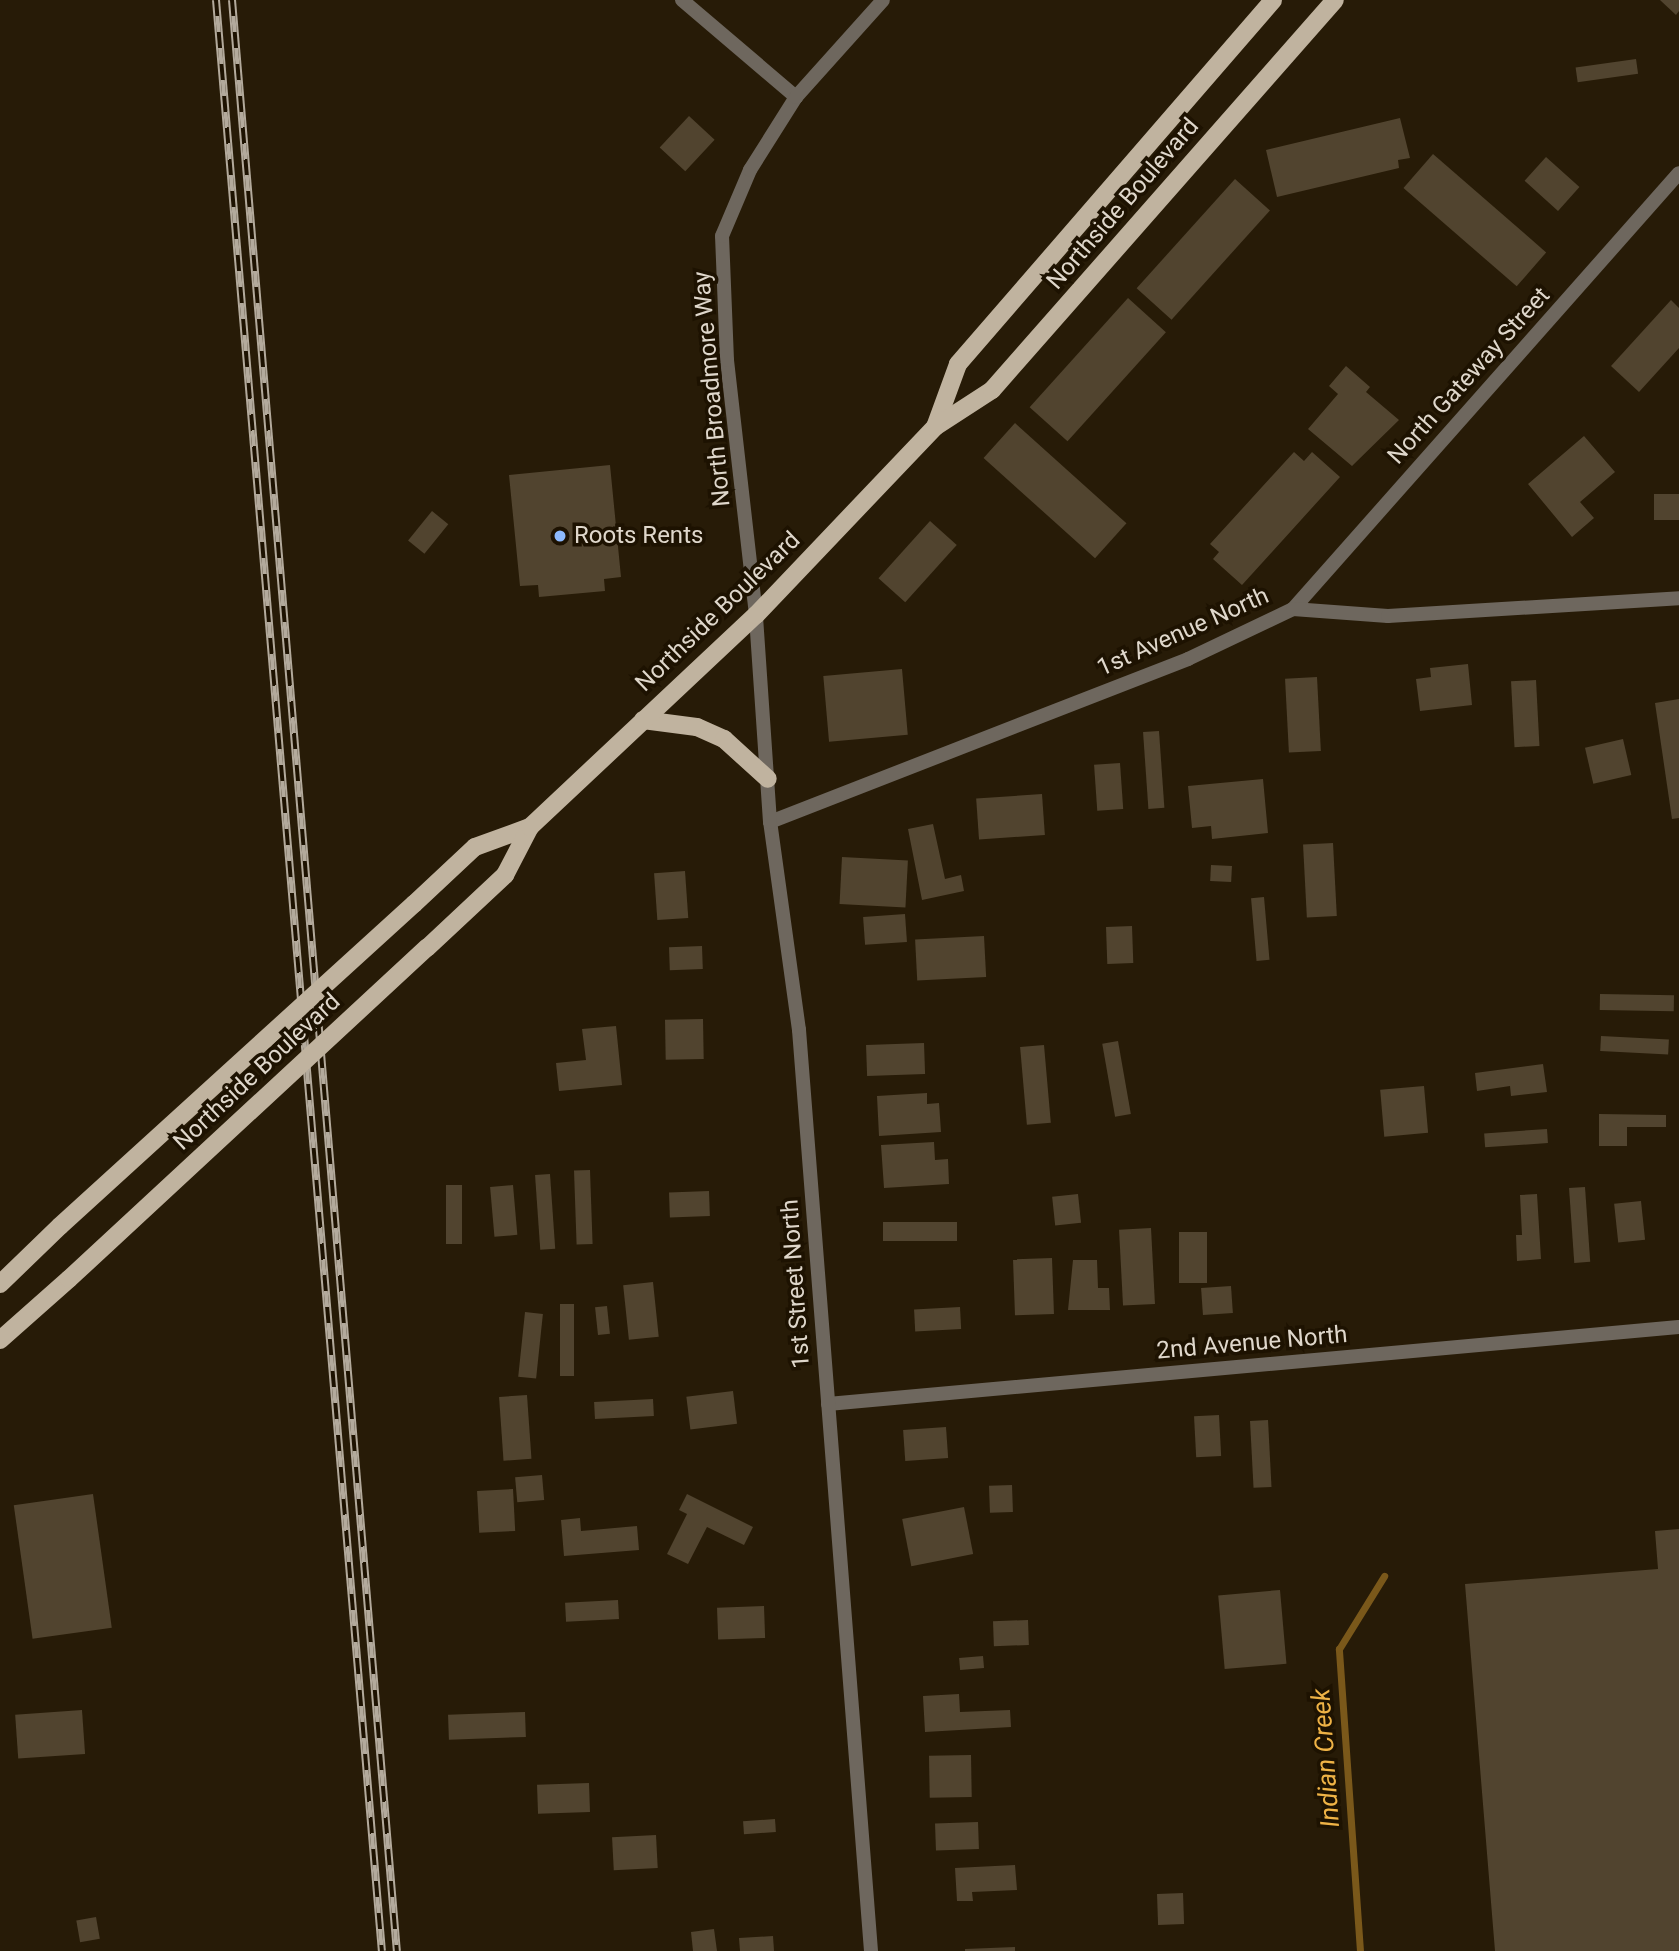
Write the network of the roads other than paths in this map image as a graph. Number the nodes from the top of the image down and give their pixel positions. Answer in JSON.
{"nodes":[{"id":1,"x":682,"y":0,"type":"edge"},
{"id":2,"x":883,"y":0,"type":"edge"},
{"id":3,"x":1273,"y":0,"type":"edge"},
{"id":4,"x":1335,"y":0,"type":"edge"},
{"id":5,"x":796,"y":97,"type":"junction"},
{"id":6,"x":1679,"y":173,"type":"edge"},
{"id":7,"x":935,"y":427,"type":"junction"},
{"id":8,"x":1679,"y":598,"type":"edge"},
{"id":9,"x":1293,"y":609,"type":"junction"},
{"id":10,"x":756,"y":615,"type":"junction"},
{"id":11,"x":643,"y":720,"type":"junction"},
{"id":12,"x":768,"y":779,"type":"junction"},
{"id":13,"x":771,"y":822,"type":"junction"},
{"id":14,"x":530,"y":827,"type":"junction"},
{"id":15,"x":0,"y":1284,"type":"edge"},
{"id":16,"x":1679,"y":1326,"type":"edge"},
{"id":17,"x":0,"y":1340,"type":"edge"},
{"id":18,"x":828,"y":1404,"type":"junction"},
{"id":19,"x":871,"y":1951,"type":"edge"}],
"edges":[{"from":1,"to":5,"type":"street"},
{"from":2,"to":5,"type":"street","name":"North Broadmore Way"},
{"from":3,"to":7,"type":"main road","name":"Northside Boulevard"},
{"from":4,"to":7,"type":"main road","name":"Northside Boulevard"},
{"from":5,"to":10,"type":"street","name":"North Broadmore Way"},
{"from":6,"to":9,"type":"street","name":"North Gateway Street"},
{"from":7,"to":10,"type":"main road","name":"Northside Boulevard"},
{"from":8,"to":9,"type":"street","name":"1st Avenue North"},
{"from":9,"to":13,"type":"street","name":"1st Avenue North"},
{"from":10,"to":11,"type":"main road","name":"Northside Boulevard"},
{"from":10,"to":12,"type":"street","name":"1st Street North"},
{"from":11,"to":12,"type":"main road"},
{"from":11,"to":14,"type":"main road","name":"Northside Boulevard"},
{"from":12,"to":13,"type":"street","name":"1st Street North"},
{"from":13,"to":18,"type":"street","name":"1st Street North"},
{"from":14,"to":15,"type":"main road","name":"Northside Boulevard","bridge":true},
{"from":14,"to":17,"type":"main road","name":"Northside Boulevard","bridge":true},
{"from":16,"to":18,"type":"street","name":"2nd Avenue North"},
{"from":18,"to":19,"type":"street","name":"1st Street North"}]}
